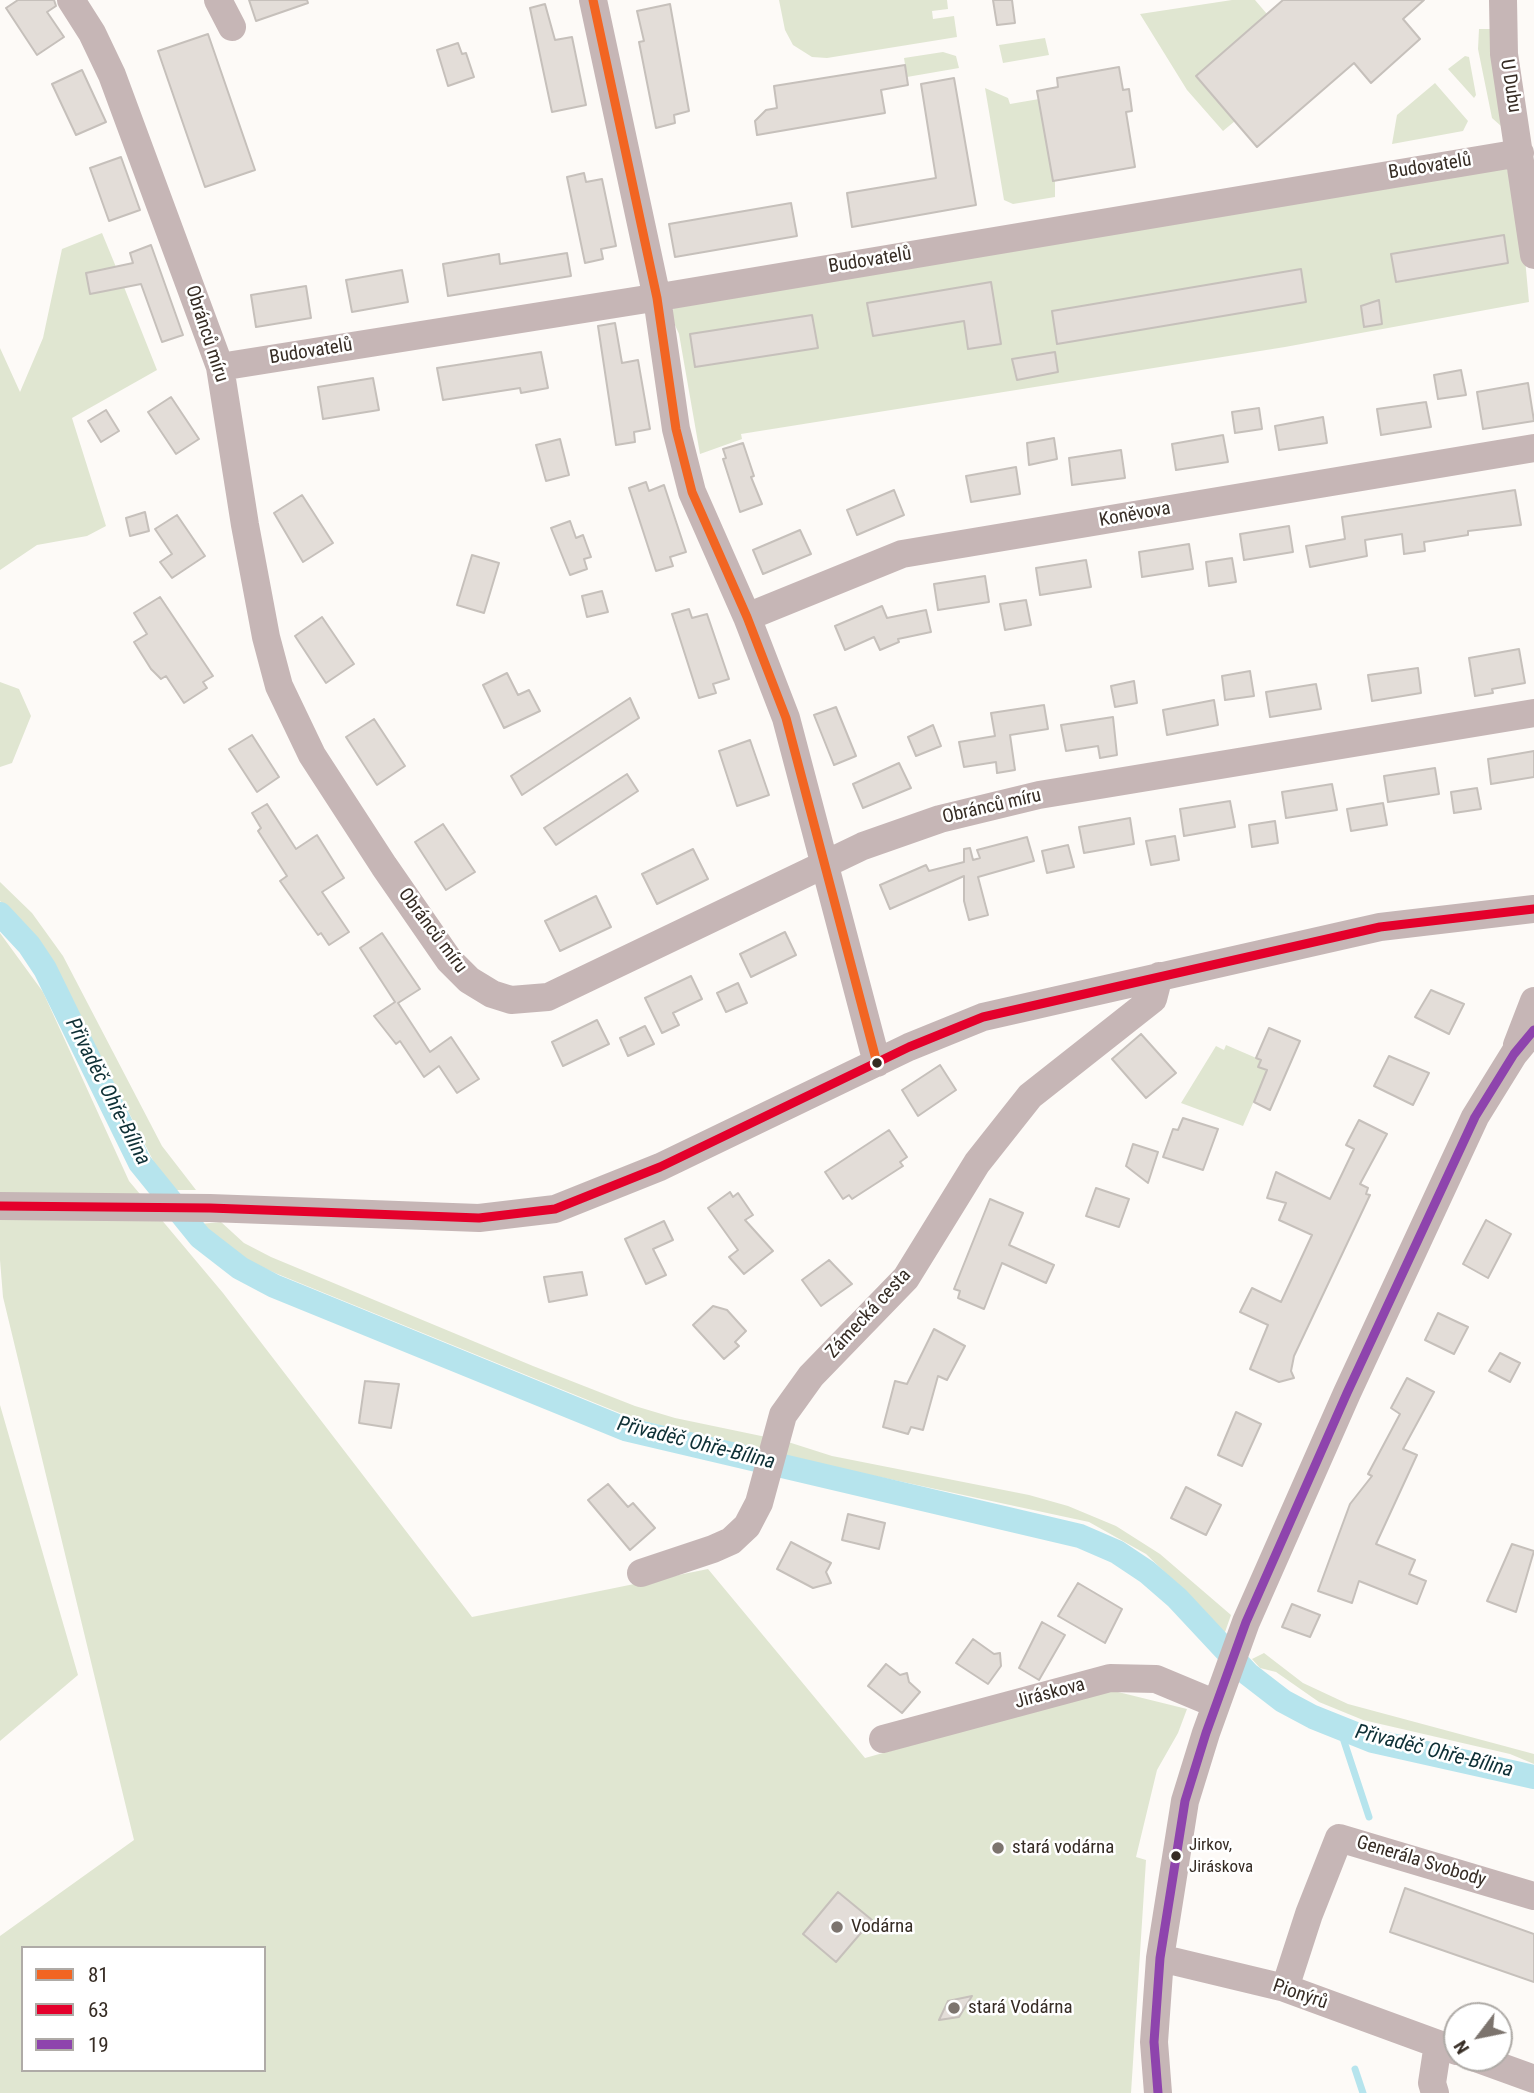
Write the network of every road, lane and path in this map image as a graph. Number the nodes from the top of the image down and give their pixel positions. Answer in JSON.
{"nodes":[{"id":1,"x":71,"y":0,"type":"edge"},
{"id":2,"x":84,"y":0,"type":"edge"},
{"id":3,"x":218,"y":0,"type":"edge"},
{"id":4,"x":593,"y":0,"type":"edge"},
{"id":5,"x":1503,"y":0,"type":"edge"},
{"id":6,"x":232,"y":27,"type":"dead end"},
{"id":7,"x":92,"y":33,"type":"junction"},
{"id":8,"x":1520,"y":153,"type":"junction"},
{"id":9,"x":1531,"y":195,"type":"edge"},
{"id":10,"x":1534,"y":255,"type":"edge"},
{"id":11,"x":657,"y":298,"type":"junction"},
{"id":12,"x":220,"y":367,"type":"junction"},
{"id":13,"x":1534,"y":448,"type":"edge"},
{"id":14,"x":747,"y":617,"type":"junction"},
{"id":15,"x":1534,"y":713,"type":"edge"},
{"id":16,"x":823,"y":865,"type":"junction"},
{"id":17,"x":1534,"y":909,"type":"edge"},
{"id":18,"x":1159,"y":976,"type":"junction"},
{"id":19,"x":1534,"y":1001,"type":"edge"},
{"id":20,"x":1534,"y":1030,"type":"edge"},
{"id":21,"x":1514,"y":1054,"type":"junction"},
{"id":22,"x":877,"y":1063,"type":"junction"},
{"id":23,"x":0,"y":1206,"type":"edge"},
{"id":24,"x":641,"y":1573,"type":"dead end"},
{"id":25,"x":1218,"y":1700,"type":"junction"},
{"id":26,"x":884,"y":1739,"type":"dead end"},
{"id":27,"x":1534,"y":1896,"type":"edge"},
{"id":28,"x":1160,"y":1958,"type":"junction"},
{"id":29,"x":1285,"y":1988,"type":"junction"},
{"id":30,"x":1443,"y":2046,"type":"edge"},
{"id":31,"x":1443,"y":2057,"type":"edge"},
{"id":32,"x":1513,"y":2071,"type":"edge"},
{"id":33,"x":1534,"y":2079,"type":"edge"},
{"id":34,"x":1158,"y":2093,"type":"edge"},
{"id":35,"x":1435,"y":2093,"type":"edge"}],
"edges":[{"from":1,"to":7,"type":"street","name":"Obránců míru"},
{"from":2,"to":7,"type":"street"},
{"from":3,"to":6,"type":"street"},
{"from":4,"to":11,"type":"street"},
{"from":5,"to":8,"type":"street","name":"U Dubu"},
{"from":7,"to":12,"type":"street","name":"Obránců míru"},
{"from":8,"to":9,"type":"street","name":"U Dubu"},
{"from":8,"to":11,"type":"street","name":"Budovatelů"},
{"from":9,"to":10,"type":"street","name":"U Dubu"},
{"from":11,"to":12,"type":"street","name":"Budovatelů"},
{"from":11,"to":14,"type":"street"},
{"from":12,"to":16,"type":"street","name":"Obránců míru"},
{"from":13,"to":14,"type":"street","name":"Koněvova"},
{"from":14,"to":16,"type":"street"},
{"from":15,"to":16,"type":"street","name":"Obránců míru"},
{"from":16,"to":22,"type":"street"},
{"from":17,"to":18,"type":"street"},
{"from":18,"to":22,"type":"street"},
{"from":18,"to":24,"type":"street","name":"Zámecká cesta"},
{"from":19,"to":21,"type":"street"},
{"from":20,"to":21,"type":"street"},
{"from":21,"to":25,"type":"street"},
{"from":22,"to":23,"type":"street"},
{"from":25,"to":26,"type":"street","name":"Jiráskova"},
{"from":25,"to":28,"type":"street"},
{"from":27,"to":29,"type":"street","name":"Generála Svobody"},
{"from":28,"to":29,"type":"street","name":"Pionýrů"},
{"from":28,"to":34,"type":"street"},
{"from":29,"to":30,"type":"street","name":"Pionýrů"},
{"from":31,"to":35,"type":"street","name":"Pionýrů"},
{"from":32,"to":33,"type":"street"}]}
